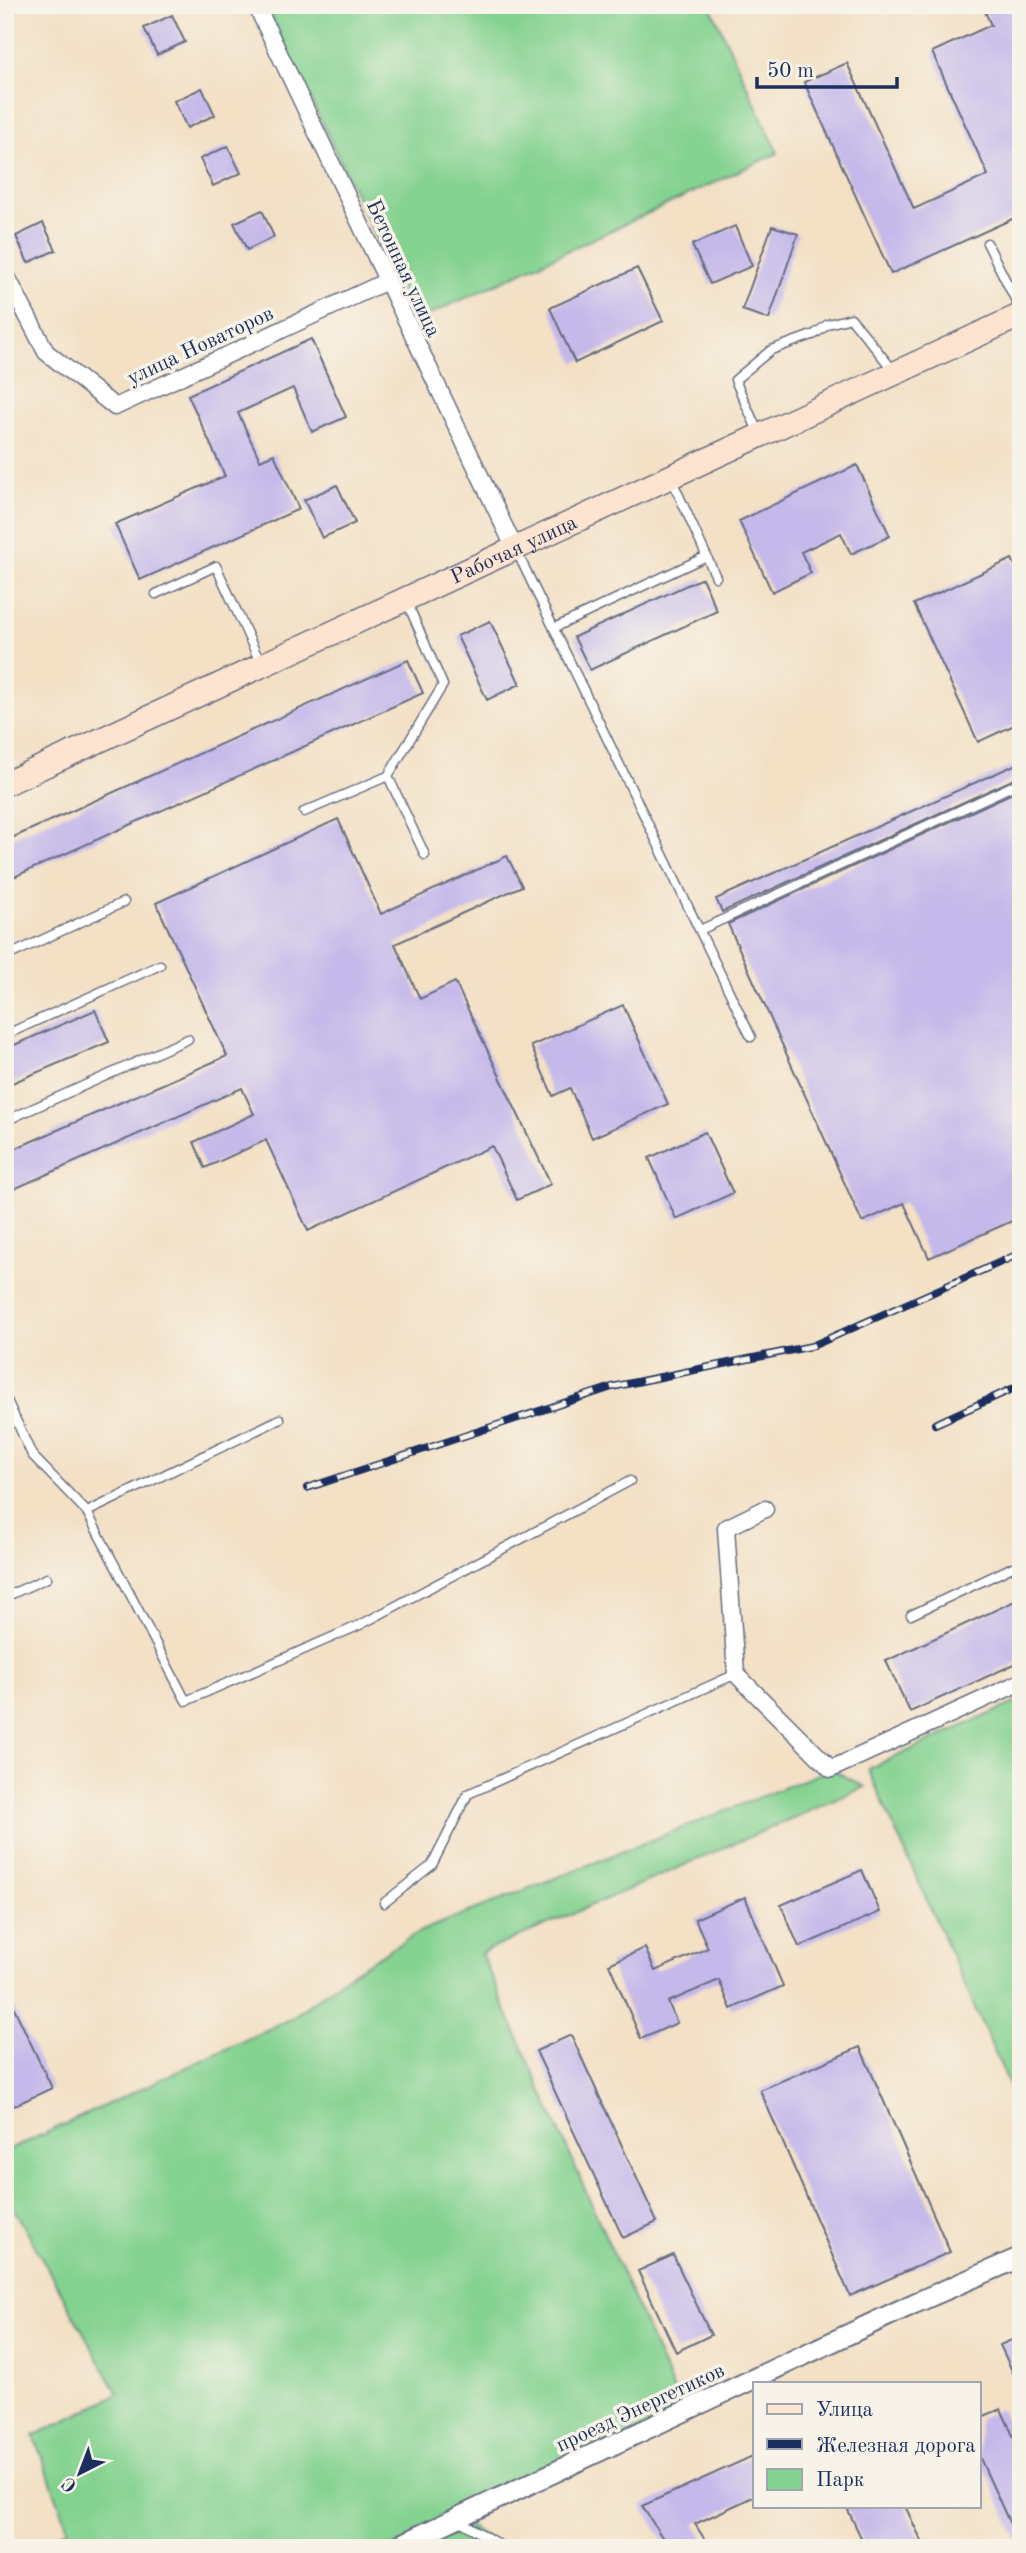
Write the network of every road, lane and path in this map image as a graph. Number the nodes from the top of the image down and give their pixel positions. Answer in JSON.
{"nodes":[{"id":1,"x":256,"y":5,"type":"edge"},
{"id":2,"x":987,"y":243,"type":"dead end"},
{"id":3,"x":5,"y":273,"type":"edge"},
{"id":4,"x":387,"y":281,"type":"junction"},
{"id":5,"x":1021,"y":313,"type":"edge"},
{"id":6,"x":895,"y":372,"type":"junction"},
{"id":7,"x":760,"y":434,"type":"junction"},
{"id":8,"x":670,"y":476,"type":"junction"},
{"id":9,"x":515,"y":549,"type":"junction"},
{"id":10,"x":707,"y":556,"type":"junction"},
{"id":11,"x":716,"y":577,"type":"dead end"},
{"id":12,"x":156,"y":594,"type":"dead end"},
{"id":13,"x":405,"y":598,"type":"junction"},
{"id":14,"x":554,"y":628,"type":"junction"},
{"id":15,"x":261,"y":665,"type":"junction"},
{"id":16,"x":388,"y":776,"type":"junction"},
{"id":17,"x":1021,"y":782,"type":"edge"},
{"id":18,"x":5,"y":784,"type":"edge"},
{"id":19,"x":304,"y":811,"type":"dead end"},
{"id":20,"x":425,"y":855,"type":"dead end"},
{"id":21,"x":124,"y":902,"type":"dead end"},
{"id":22,"x":700,"y":930,"type":"junction"},
{"id":23,"x":5,"y":957,"type":"edge"},
{"id":24,"x":160,"y":965,"type":"dead end"},
{"id":25,"x":5,"y":1035,"type":"edge"},
{"id":26,"x":751,"y":1037,"type":"dead end"},
{"id":27,"x":188,"y":1039,"type":"dead end"},
{"id":28,"x":5,"y":1121,"type":"edge"},
{"id":29,"x":5,"y":1396,"type":"edge"},
{"id":30,"x":280,"y":1419,"type":"dead end"},
{"id":31,"x":630,"y":1481,"type":"dead end"},
{"id":32,"x":765,"y":1509,"type":"dead end"},
{"id":33,"x":87,"y":1512,"type":"junction"},
{"id":34,"x":1021,"y":1563,"type":"edge"},
{"id":35,"x":47,"y":1578,"type":"dead end"},
{"id":36,"x":5,"y":1597,"type":"edge"},
{"id":37,"x":911,"y":1615,"type":"dead end"},
{"id":38,"x":736,"y":1674,"type":"junction"},
{"id":39,"x":1021,"y":1682,"type":"edge"},
{"id":40,"x":384,"y":1903,"type":"dead end"},
{"id":41,"x":1021,"y":2258,"type":"edge"},
{"id":42,"x":456,"y":2519,"type":"junction"},
{"id":43,"x":393,"y":2548,"type":"edge"},
{"id":44,"x":504,"y":2548,"type":"edge"}],
"edges":[{"from":1,"to":4,"type":"street","name":"Бетонная улица"},
{"from":2,"to":5,"type":"lane"},
{"from":3,"to":4,"type":"street","name":"улица Новаторов"},
{"from":4,"to":9,"type":"street","name":"Бетонная улица"},
{"from":5,"to":6,"type":"main road","name":"Рабочая улица"},
{"from":6,"to":7,"type":"main road","name":"Рабочая улица"},
{"from":6,"to":7,"type":"lane"},
{"from":7,"to":8,"type":"main road","name":"Рабочая улица"},
{"from":8,"to":9,"type":"main road","name":"Рабочая улица"},
{"from":8,"to":10,"type":"lane"},
{"from":9,"to":13,"type":"main road","name":"Рабочая улица"},
{"from":9,"to":14,"type":"lane"},
{"from":10,"to":11,"type":"lane"},
{"from":10,"to":14,"type":"lane"},
{"from":12,"to":15,"type":"lane"},
{"from":13,"to":15,"type":"main road","name":"Рабочая улица"},
{"from":13,"to":16,"type":"lane"},
{"from":14,"to":22,"type":"lane"},
{"from":15,"to":18,"type":"main road","name":"Рабочая улица"},
{"from":16,"to":19,"type":"lane"},
{"from":16,"to":20,"type":"lane"},
{"from":17,"to":22,"type":"lane"},
{"from":21,"to":23,"type":"lane"},
{"from":22,"to":26,"type":"lane"},
{"from":24,"to":25,"type":"lane"},
{"from":27,"to":28,"type":"lane"},
{"from":29,"to":33,"type":"lane"},
{"from":30,"to":33,"type":"lane"},
{"from":31,"to":33,"type":"lane"},
{"from":32,"to":38,"type":"street"},
{"from":34,"to":37,"type":"lane"},
{"from":35,"to":36,"type":"lane"},
{"from":38,"to":39,"type":"street"},
{"from":38,"to":40,"type":"lane"},
{"from":41,"to":42,"type":"street","name":"проезд Энергетиков"},
{"from":42,"to":43,"type":"street","name":"проезд Энергетиков"},
{"from":42,"to":44,"type":"lane"}]}
